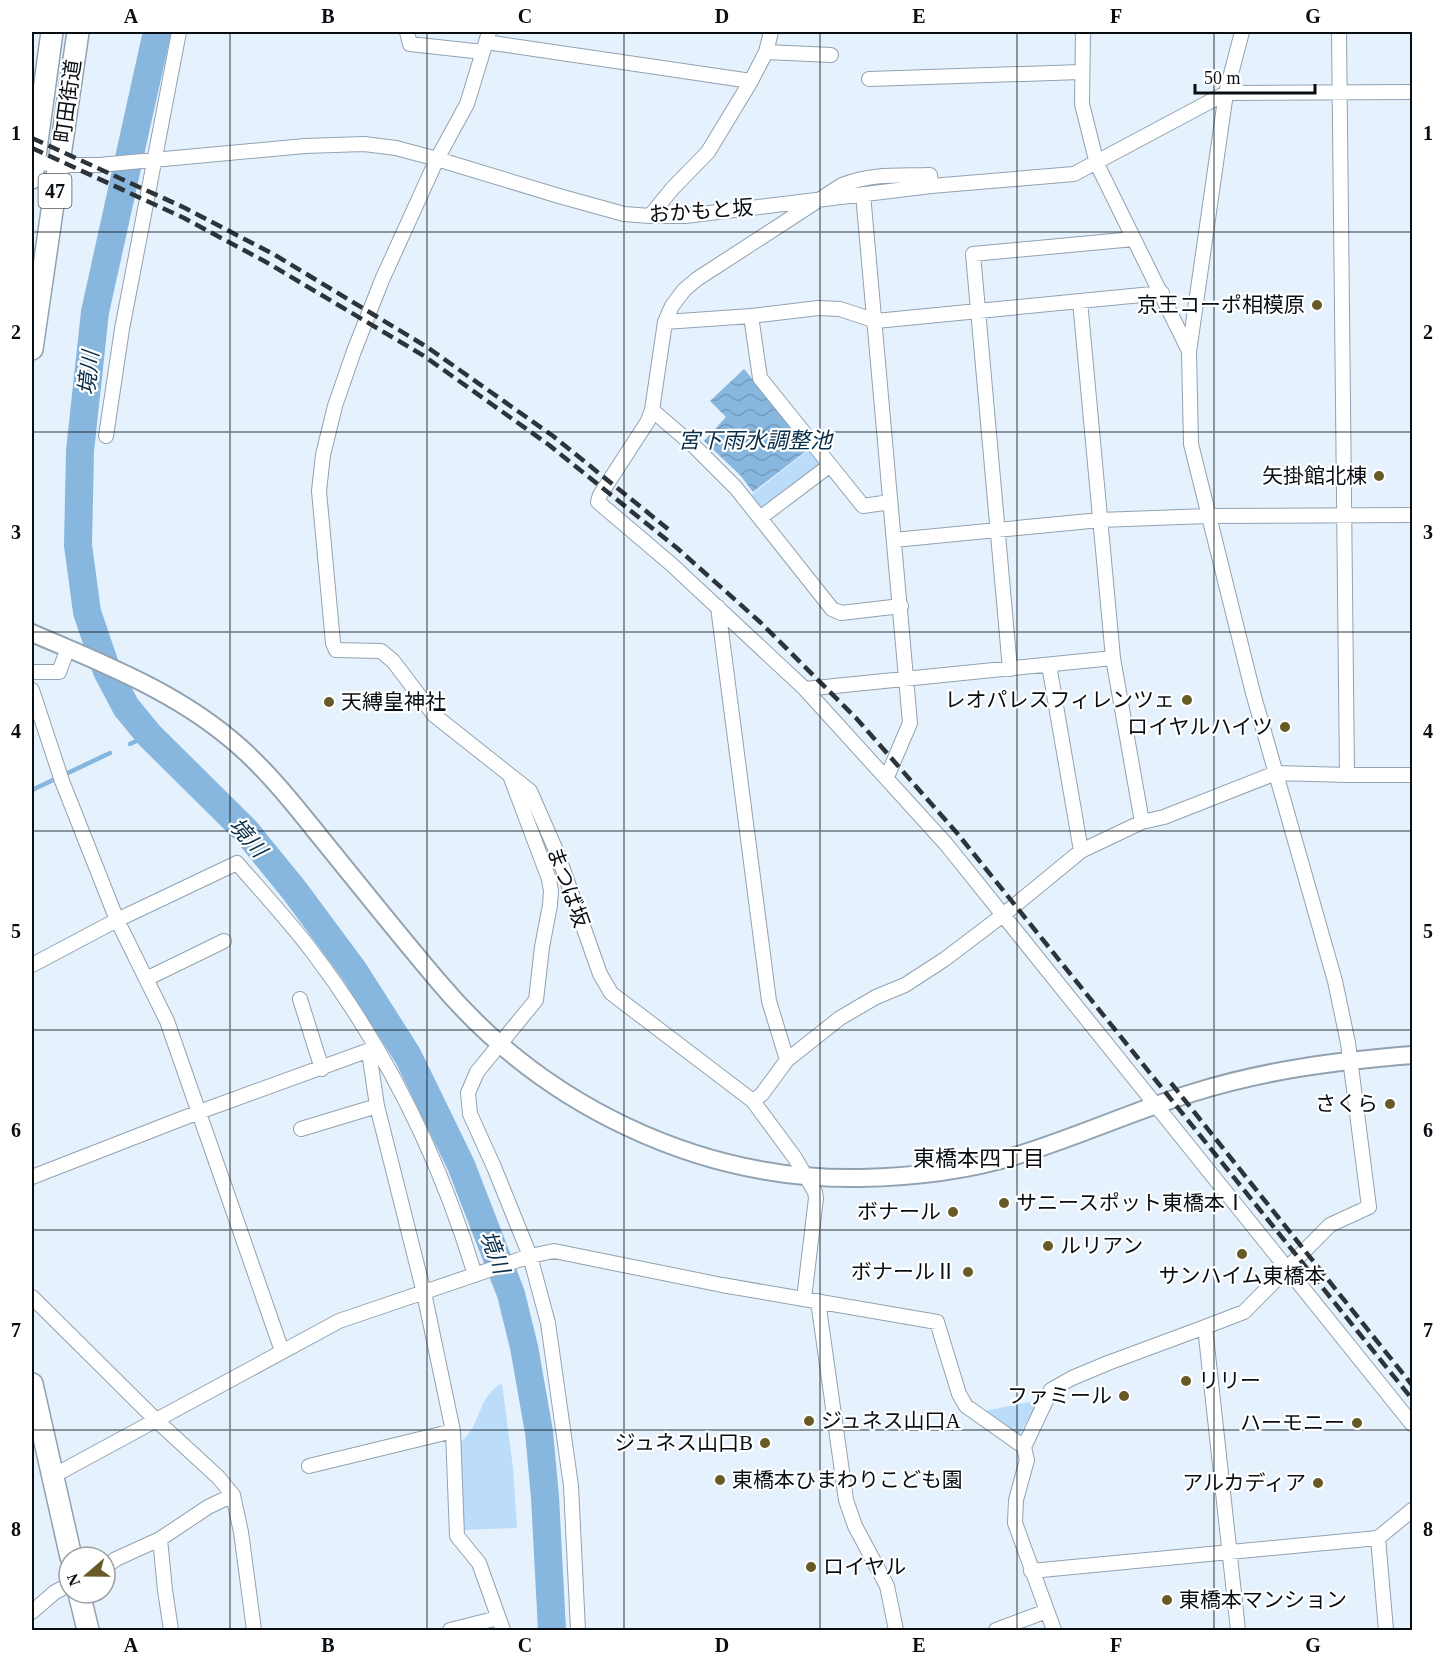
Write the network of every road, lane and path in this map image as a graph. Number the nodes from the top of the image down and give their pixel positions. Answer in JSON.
{"nodes":[{"id":1,"x":52,"y":32,"type":"edge"},
{"id":2,"x":78,"y":32,"type":"edge"},
{"id":3,"x":179,"y":32,"type":"edge"},
{"id":4,"x":406,"y":32,"type":"edge"},
{"id":5,"x":771,"y":32,"type":"edge"},
{"id":6,"x":1083,"y":32,"type":"edge"},
{"id":7,"x":1242,"y":32,"type":"edge"},
{"id":8,"x":1339,"y":32,"type":"edge"},
{"id":9,"x":486,"y":42,"type":"edge"},
{"id":10,"x":766,"y":52,"type":"junction"},
{"id":11,"x":831,"y":56,"type":"dead end"},
{"id":12,"x":1081,"y":72,"type":"junction"},
{"id":13,"x":869,"y":79,"type":"dead end"},
{"id":14,"x":751,"y":81,"type":"junction"},
{"id":15,"x":1340,"y":92,"type":"junction"},
{"id":16,"x":1413,"y":92,"type":"edge"},
{"id":17,"x":1226,"y":93,"type":"junction"},
{"id":18,"x":437,"y":159,"type":"junction"},
{"id":19,"x":153,"y":161,"type":"junction"},
{"id":20,"x":1097,"y":164,"type":"junction"},
{"id":21,"x":59,"y":165,"type":"junction"},
{"id":22,"x":32,"y":168,"type":"edge"},
{"id":23,"x":931,"y":186,"type":"junction"},
{"id":24,"x":863,"y":194,"type":"junction"},
{"id":25,"x":819,"y":198,"type":"junction"},
{"id":26,"x":650,"y":216,"type":"junction"},
{"id":27,"x":1134,"y":239,"type":"junction"},
{"id":28,"x":1162,"y":293,"type":"junction"},
{"id":29,"x":1080,"y":301,"type":"junction"},
{"id":30,"x":978,"y":311,"type":"junction"},
{"id":31,"x":751,"y":316,"type":"junction"},
{"id":32,"x":876,"y":321,"type":"junction"},
{"id":33,"x":665,"y":322,"type":"junction"},
{"id":34,"x":32,"y":350,"type":"edge"},
{"id":35,"x":1189,"y":352,"type":"junction"},
{"id":36,"x":652,"y":410,"type":"junction"},
{"id":37,"x":106,"y":436,"type":"dead end"},
{"id":38,"x":829,"y":466,"type":"junction"},
{"id":39,"x":890,"y":502,"type":"junction"},
{"id":40,"x":1413,"y":515,"type":"edge"},
{"id":41,"x":1208,"y":516,"type":"junction"},
{"id":42,"x":1344,"y":516,"type":"junction"},
{"id":43,"x":760,"y":518,"type":"junction"},
{"id":44,"x":1100,"y":520,"type":"junction"},
{"id":45,"x":998,"y":530,"type":"junction"},
{"id":46,"x":894,"y":540,"type":"junction"},
{"id":47,"x":901,"y":606,"type":"junction"},
{"id":48,"x":718,"y":607,"type":"junction"},
{"id":49,"x":32,"y":633,"type":"edge"},
{"id":50,"x":68,"y":649,"type":"junction"},
{"id":51,"x":1113,"y":658,"type":"junction"},
{"id":52,"x":1049,"y":665,"type":"junction"},
{"id":53,"x":1010,"y":669,"type":"junction"},
{"id":54,"x":32,"y":672,"type":"edge"},
{"id":55,"x":906,"y":679,"type":"junction"},
{"id":56,"x":805,"y":689,"type":"junction"},
{"id":57,"x":32,"y":690,"type":"edge"},
{"id":58,"x":1276,"y":773,"type":"junction"},
{"id":59,"x":1347,"y":775,"type":"junction"},
{"id":60,"x":1413,"y":775,"type":"edge"},
{"id":61,"x":511,"y":777,"type":"junction"},
{"id":62,"x":887,"y":777,"type":"junction"},
{"id":63,"x":1142,"y":822,"type":"junction"},
{"id":64,"x":1080,"y":851,"type":"junction"},
{"id":65,"x":1003,"y":915,"type":"junction"},
{"id":66,"x":117,"y":920,"type":"junction"},
{"id":67,"x":224,"y":941,"type":"dead end"},
{"id":68,"x":32,"y":965,"type":"edge"},
{"id":69,"x":146,"y":979,"type":"junction"},
{"id":70,"x":300,"y":999,"type":"dead end"},
{"id":71,"x":500,"y":1044,"type":"junction"},
{"id":72,"x":372,"y":1050,"type":"junction"},
{"id":73,"x":1413,"y":1055,"type":"edge"},
{"id":74,"x":787,"y":1060,"type":"junction"},
{"id":75,"x":1350,"y":1060,"type":"junction"},
{"id":76,"x":322,"y":1069,"type":"junction"},
{"id":77,"x":753,"y":1101,"type":"junction"},
{"id":78,"x":1156,"y":1104,"type":"junction"},
{"id":79,"x":377,"y":1106,"type":"junction"},
{"id":80,"x":199,"y":1112,"type":"junction"},
{"id":81,"x":301,"y":1129,"type":"dead end"},
{"id":82,"x":806,"y":1175,"type":"junction"},
{"id":83,"x":32,"y":1177,"type":"edge"},
{"id":84,"x":526,"y":1257,"type":"junction"},
{"id":85,"x":1286,"y":1268,"type":"junction"},
{"id":86,"x":478,"y":1274,"type":"junction"},
{"id":87,"x":424,"y":1293,"type":"junction"},
{"id":88,"x":32,"y":1297,"type":"edge"},
{"id":89,"x":811,"y":1300,"type":"junction"},
{"id":90,"x":1205,"y":1327,"type":"junction"},
{"id":91,"x":282,"y":1351,"type":"junction"},
{"id":92,"x":32,"y":1384,"type":"edge"},
{"id":93,"x":156,"y":1420,"type":"junction"},
{"id":94,"x":1413,"y":1424,"type":"edge"},
{"id":95,"x":453,"y":1431,"type":"junction"},
{"id":96,"x":1024,"y":1447,"type":"junction"},
{"id":97,"x":309,"y":1466,"type":"dead end"},
{"id":98,"x":52,"y":1476,"type":"junction"},
{"id":99,"x":233,"y":1495,"type":"junction"},
{"id":100,"x":1413,"y":1510,"type":"edge"},
{"id":101,"x":1378,"y":1538,"type":"junction"},
{"id":102,"x":160,"y":1539,"type":"junction"},
{"id":103,"x":68,"y":1545,"type":"edge"},
{"id":104,"x":1231,"y":1552,"type":"junction"},
{"id":105,"x":117,"y":1559,"type":"edge"},
{"id":106,"x":1031,"y":1571,"type":"junction"},
{"id":107,"x":57,"y":1591,"type":"edge"},
{"id":108,"x":82,"y":1605,"type":"edge"},
{"id":109,"x":1047,"y":1611,"type":"junction"},
{"id":110,"x":32,"y":1612,"type":"edge"},
{"id":111,"x":501,"y":1624,"type":"edge"},
{"id":112,"x":88,"y":1630,"type":"edge"},
{"id":113,"x":171,"y":1630,"type":"edge"},
{"id":114,"x":254,"y":1630,"type":"edge"},
{"id":115,"x":450,"y":1630,"type":"edge"},
{"id":116,"x":578,"y":1630,"type":"edge"},
{"id":117,"x":896,"y":1630,"type":"edge"},
{"id":118,"x":996,"y":1630,"type":"edge"},
{"id":119,"x":1054,"y":1630,"type":"edge"},
{"id":120,"x":1239,"y":1630,"type":"edge"},
{"id":121,"x":1386,"y":1630,"type":"edge"}],
"edges":[{"from":1,"to":22,"type":"main road","name":"町田街道","number":"47"},
{"from":2,"to":21,"type":"main road","name":"町田街道","number":"47"},
{"from":3,"to":19,"type":"street"},
{"from":4,"to":9,"type":"street"},
{"from":5,"to":10,"type":"street"},
{"from":6,"to":12,"type":"street"},
{"from":7,"to":17,"type":"street"},
{"from":8,"to":15,"type":"street"},
{"from":9,"to":14,"type":"street"},
{"from":9,"to":18,"type":"street"},
{"from":10,"to":11,"type":"street"},
{"from":10,"to":14,"type":"street"},
{"from":12,"to":13,"type":"street"},
{"from":12,"to":20,"type":"street"},
{"from":14,"to":26,"type":"street"},
{"from":15,"to":16,"type":"street"},
{"from":15,"to":17,"type":"street"},
{"from":15,"to":42,"type":"street"},
{"from":17,"to":20,"type":"street","name":"おかもと坂"},
{"from":17,"to":35,"type":"street"},
{"from":18,"to":19,"type":"street","name":"おかもと坂"},
{"from":18,"to":26,"type":"street","name":"おかもと坂"},
{"from":18,"to":61,"type":"street","name":"まつば坂"},
{"from":19,"to":21,"type":"street","name":"おかもと坂"},
{"from":19,"to":37,"type":"street"},
{"from":20,"to":23,"type":"street","name":"おかもと坂"},
{"from":20,"to":27,"type":"street"},
{"from":21,"to":22,"type":"street","name":"おかもと坂"},
{"from":21,"to":34,"type":"main road","name":"町田街道","number":"47"},
{"from":23,"to":24,"type":"street","name":"おかもと坂"},
{"from":23,"to":25,"type":"street"},
{"from":24,"to":25,"type":"street","name":"おかもと坂"},
{"from":24,"to":32,"type":"street"},
{"from":25,"to":26,"type":"street","name":"おかもと坂"},
{"from":25,"to":33,"type":"street"},
{"from":27,"to":28,"type":"street"},
{"from":27,"to":30,"type":"street"},
{"from":28,"to":29,"type":"street"},
{"from":28,"to":35,"type":"street"},
{"from":29,"to":30,"type":"street"},
{"from":29,"to":44,"type":"street"},
{"from":30,"to":32,"type":"street"},
{"from":30,"to":45,"type":"street"},
{"from":31,"to":32,"type":"street"},
{"from":31,"to":33,"type":"street"},
{"from":31,"to":38,"type":"street"},
{"from":32,"to":39,"type":"street"},
{"from":33,"to":36,"type":"street"},
{"from":35,"to":41,"type":"street"},
{"from":36,"to":43,"type":"street"},
{"from":36,"to":48,"type":"street"},
{"from":38,"to":39,"type":"street"},
{"from":38,"to":43,"type":"street"},
{"from":39,"to":46,"type":"street"},
{"from":40,"to":42,"type":"street"},
{"from":41,"to":42,"type":"street"},
{"from":41,"to":44,"type":"street"},
{"from":41,"to":58,"type":"street"},
{"from":42,"to":59,"type":"street"},
{"from":43,"to":47,"type":"street"},
{"from":44,"to":45,"type":"street"},
{"from":44,"to":51,"type":"street"},
{"from":45,"to":46,"type":"street"},
{"from":45,"to":53,"type":"street"},
{"from":46,"to":47,"type":"street"},
{"from":47,"to":55,"type":"street"},
{"from":48,"to":56,"type":"street"},
{"from":48,"to":74,"type":"street"},
{"from":49,"to":50,"type":"street"},
{"from":50,"to":54,"type":"street"},
{"from":50,"to":71,"type":"street"},
{"from":51,"to":52,"type":"street"},
{"from":51,"to":63,"type":"street"},
{"from":52,"to":53,"type":"street"},
{"from":52,"to":64,"type":"street"},
{"from":53,"to":55,"type":"street"},
{"from":55,"to":56,"type":"street"},
{"from":55,"to":62,"type":"street"},
{"from":56,"to":62,"type":"street"},
{"from":57,"to":66,"type":"street"},
{"from":58,"to":59,"type":"street"},
{"from":58,"to":63,"type":"street"},
{"from":58,"to":75,"type":"street"},
{"from":59,"to":60,"type":"street"},
{"from":61,"to":71,"type":"street"},
{"from":61,"to":77,"type":"street","name":"まつば坂"},
{"from":62,"to":65,"type":"street"},
{"from":63,"to":64,"type":"street"},
{"from":64,"to":65,"type":"street"},
{"from":65,"to":74,"type":"street"},
{"from":65,"to":78,"type":"street"},
{"from":66,"to":68,"type":"street"},
{"from":66,"to":69,"type":"street"},
{"from":66,"to":72,"type":"street"},
{"from":67,"to":69,"type":"street"},
{"from":69,"to":80,"type":"street"},
{"from":70,"to":76,"type":"street"},
{"from":71,"to":82,"type":"street"},
{"from":71,"to":84,"type":"street"},
{"from":72,"to":76,"type":"street"},
{"from":72,"to":79,"type":"street"},
{"from":72,"to":86,"type":"street"},
{"from":73,"to":75,"type":"street"},
{"from":74,"to":77,"type":"street"},
{"from":75,"to":78,"type":"street"},
{"from":75,"to":85,"type":"street"},
{"from":76,"to":80,"type":"street"},
{"from":77,"to":82,"type":"street","name":"まつば坂"},
{"from":78,"to":82,"type":"street"},
{"from":78,"to":85,"type":"street"},
{"from":79,"to":81,"type":"street"},
{"from":79,"to":87,"type":"street"},
{"from":80,"to":83,"type":"street"},
{"from":80,"to":91,"type":"street"},
{"from":82,"to":89,"type":"street","name":"まつば坂"},
{"from":84,"to":86,"type":"street"},
{"from":84,"to":89,"type":"street"},
{"from":84,"to":116,"type":"street"},
{"from":85,"to":90,"type":"street"},
{"from":85,"to":94,"type":"street"},
{"from":86,"to":87,"type":"street"},
{"from":87,"to":91,"type":"street"},
{"from":87,"to":95,"type":"street"},
{"from":88,"to":93,"type":"street"},
{"from":89,"to":96,"type":"street"},
{"from":89,"to":117,"type":"street","name":"まつば坂"},
{"from":90,"to":96,"type":"street"},
{"from":90,"to":104,"type":"street"},
{"from":91,"to":93,"type":"street"},
{"from":92,"to":98,"type":"main road"},
{"from":93,"to":98,"type":"street"},
{"from":93,"to":99,"type":"street"},
{"from":95,"to":97,"type":"street"},
{"from":95,"to":111,"type":"street"},
{"from":96,"to":106,"type":"street"},
{"from":98,"to":103,"type":"main road"},
{"from":99,"to":102,"type":"street"},
{"from":99,"to":114,"type":"street"},
{"from":100,"to":101,"type":"street"},
{"from":101,"to":104,"type":"street"},
{"from":101,"to":121,"type":"street"},
{"from":102,"to":105,"type":"street"},
{"from":102,"to":113,"type":"street"},
{"from":104,"to":106,"type":"street"},
{"from":104,"to":120,"type":"street"},
{"from":106,"to":109,"type":"street"},
{"from":107,"to":110,"type":"street"},
{"from":108,"to":112,"type":"main road"},
{"from":109,"to":118,"type":"street"},
{"from":109,"to":119,"type":"street"},
{"from":111,"to":115,"type":"street"}]}
